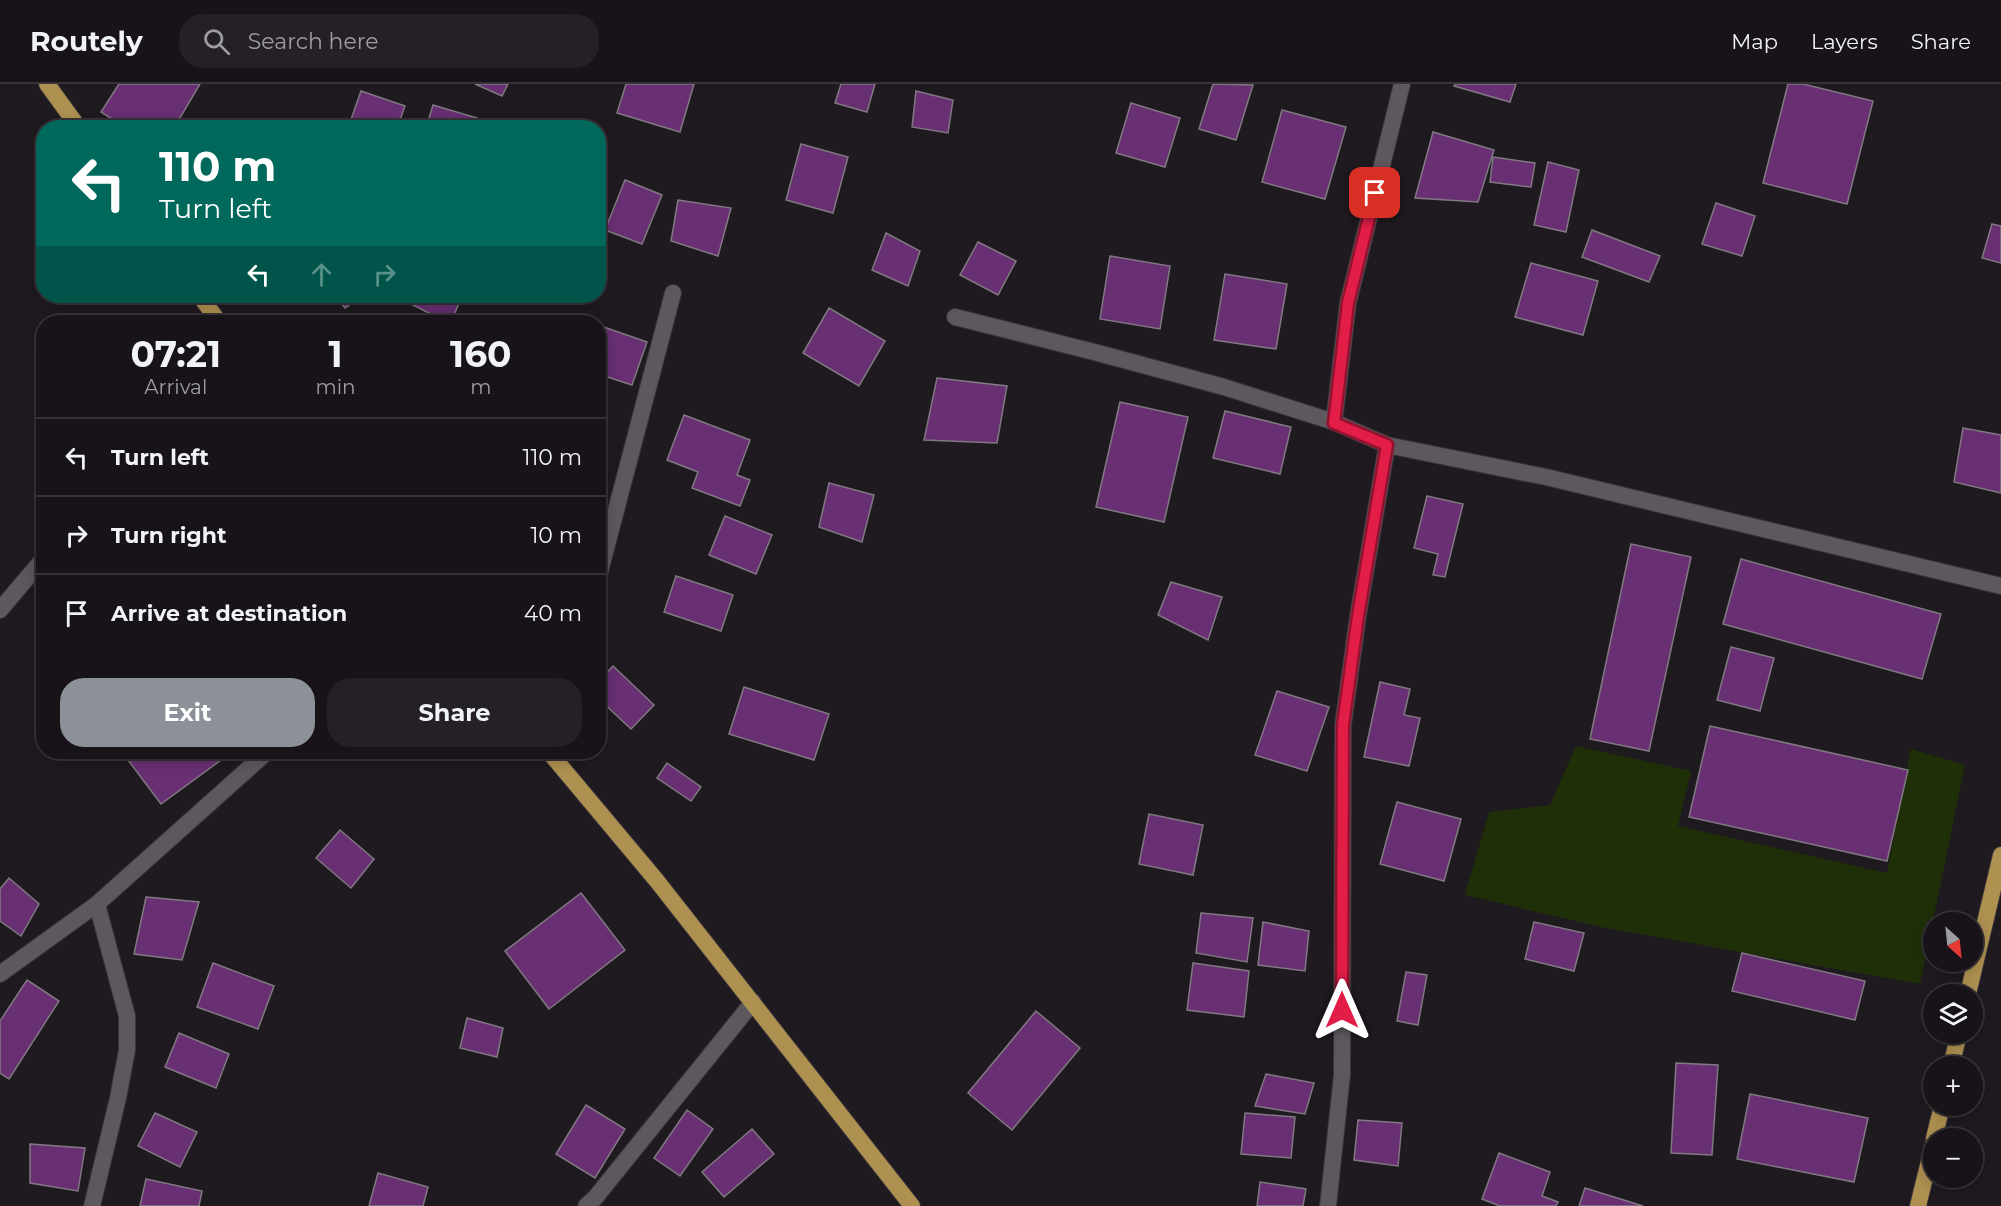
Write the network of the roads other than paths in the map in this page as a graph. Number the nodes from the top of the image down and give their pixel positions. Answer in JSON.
{"nodes":[{"id":1,"x":47,"y":84,"type":"edge"},
{"id":2,"x":1402,"y":84,"type":"edge"},
{"id":3,"x":73,"y":120,"type":"edge"},
{"id":4,"x":673,"y":293,"type":"dead end"},
{"id":5,"x":955,"y":317,"type":"dead end"},
{"id":6,"x":1334,"y":423,"type":"junction"},
{"id":7,"x":1387,"y":445,"type":"junction"},
{"id":8,"x":606,"y":548,"type":"edge"},
{"id":9,"x":36,"y":567,"type":"edge"},
{"id":10,"x":2001,"y":586,"type":"edge"},
{"id":11,"x":0,"y":610,"type":"edge"},
{"id":12,"x":259,"y":759,"type":"edge"},
{"id":13,"x":555,"y":759,"type":"edge"},
{"id":14,"x":2001,"y":855,"type":"edge"},
{"id":15,"x":97,"y":904,"type":"junction"},
{"id":16,"x":0,"y":974,"type":"edge"},
{"id":17,"x":1970,"y":984,"type":"edge"},
{"id":18,"x":753,"y":1002,"type":"junction"},
{"id":19,"x":1923,"y":1185,"type":"edge"},
{"id":20,"x":92,"y":1206,"type":"edge"},
{"id":21,"x":586,"y":1206,"type":"edge"},
{"id":22,"x":912,"y":1206,"type":"edge"},
{"id":23,"x":1328,"y":1206,"type":"edge"},
{"id":24,"x":1918,"y":1206,"type":"edge"}],
"edges":[{"from":1,"to":3,"type":"main road"},
{"from":2,"to":6,"type":"street"},
{"from":4,"to":8,"type":"street"},
{"from":5,"to":6,"type":"street"},
{"from":6,"to":7,"type":"street"},
{"from":7,"to":10,"type":"street"},
{"from":7,"to":23,"type":"street"},
{"from":9,"to":11,"type":"street"},
{"from":12,"to":15,"type":"street"},
{"from":13,"to":18,"type":"main road"},
{"from":14,"to":17,"type":"main road"},
{"from":15,"to":16,"type":"street"},
{"from":15,"to":20,"type":"street"},
{"from":18,"to":21,"type":"street"},
{"from":18,"to":22,"type":"main road"},
{"from":19,"to":24,"type":"main road"}]}
